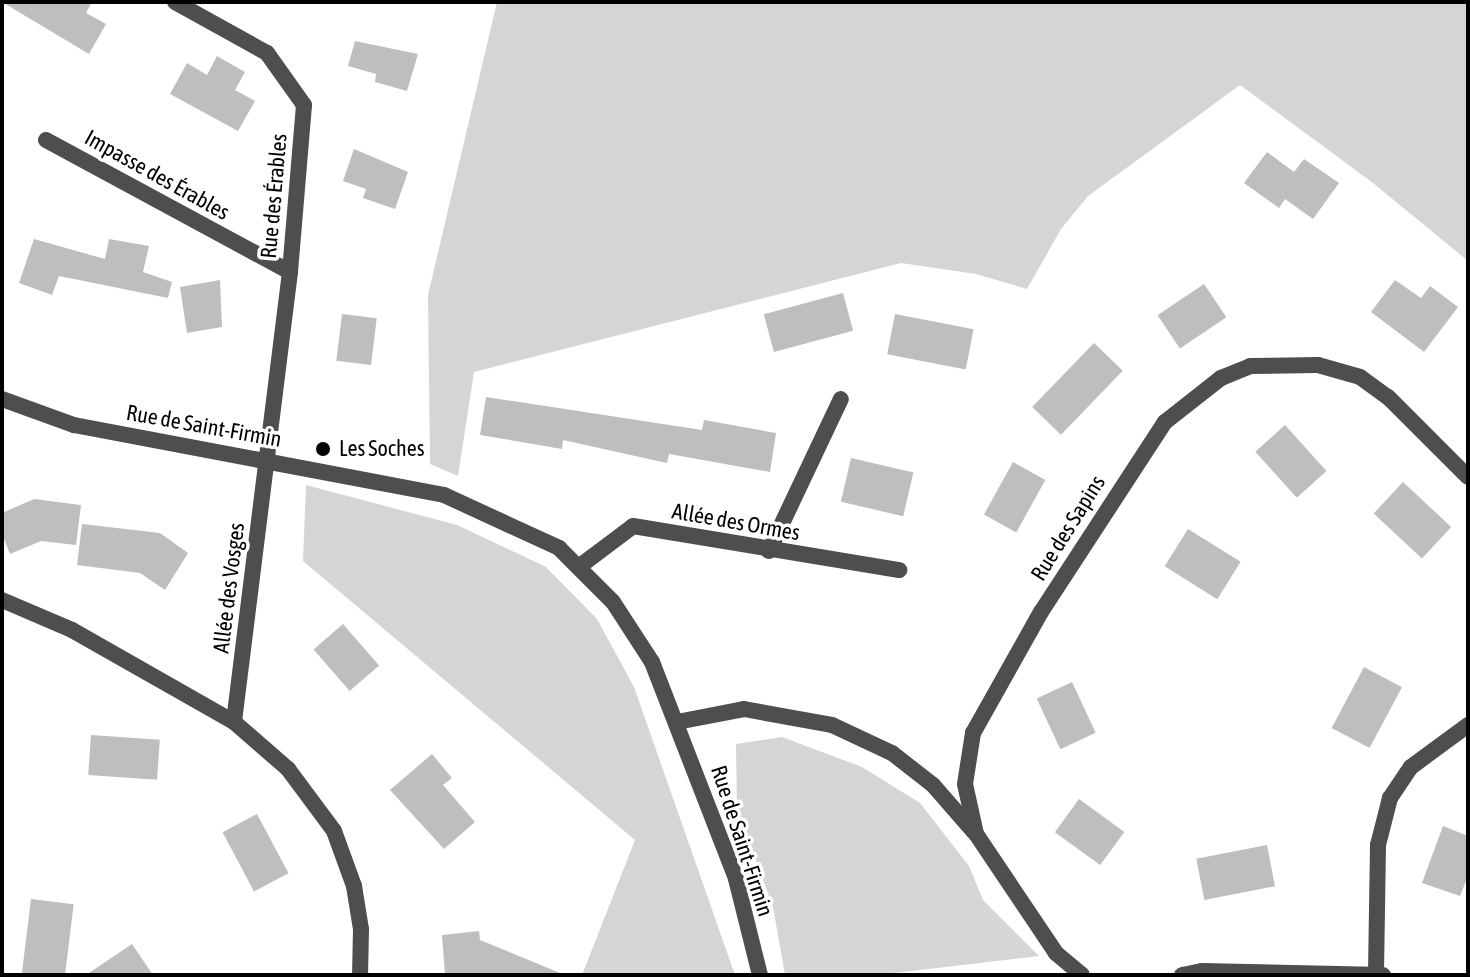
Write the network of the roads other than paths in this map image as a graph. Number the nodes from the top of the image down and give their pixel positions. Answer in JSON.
{"nodes":[{"id":1,"x":175,"y":2,"type":"edge"},
{"id":2,"x":46,"y":140,"type":"dead end"},
{"id":3,"x":290,"y":272,"type":"junction"},
{"id":4,"x":2,"y":399,"type":"edge"},
{"id":5,"x":841,"y":399,"type":"dead end"},
{"id":6,"x":268,"y":459,"type":"junction"},
{"id":7,"x":1468,"y":477,"type":"edge"},
{"id":8,"x":769,"y":551,"type":"junction"},
{"id":9,"x":580,"y":566,"type":"junction"},
{"id":10,"x":899,"y":570,"type":"dead end"},
{"id":11,"x":2,"y":600,"type":"edge"},
{"id":12,"x":234,"y":722,"type":"junction"},
{"id":13,"x":677,"y":722,"type":"junction"},
{"id":14,"x":1468,"y":725,"type":"edge"},
{"id":15,"x":976,"y":834,"type":"junction"},
{"id":16,"x":1380,"y":974,"type":"edge"},
{"id":17,"x":360,"y":975,"type":"edge"},
{"id":18,"x":760,"y":975,"type":"edge"},
{"id":19,"x":1082,"y":975,"type":"edge"},
{"id":20,"x":1182,"y":975,"type":"edge"}],
"edges":[{"from":1,"to":3,"type":"street","name":"Rue des Érables"},
{"from":2,"to":3,"type":"street","name":"Impasse des Érables"},
{"from":3,"to":6,"type":"street","name":"Rue des Érables"},
{"from":4,"to":6,"type":"street","name":"Rue de Saint-Firmin"},
{"from":5,"to":8,"type":"street"},
{"from":6,"to":9,"type":"street","name":"Rue de Saint-Firmin"},
{"from":6,"to":12,"type":"street","name":"Allée des Vosges"},
{"from":7,"to":15,"type":"street","name":"Rue des Sapins"},
{"from":8,"to":9,"type":"street","name":"Allée des Ormes"},
{"from":8,"to":10,"type":"street","name":"Allée des Ormes"},
{"from":9,"to":13,"type":"street","name":"Rue de Saint-Firmin"},
{"from":11,"to":12,"type":"street"},
{"from":12,"to":17,"type":"street"},
{"from":13,"to":15,"type":"street"},
{"from":13,"to":18,"type":"street","name":"Rue de Saint-Firmin"},
{"from":14,"to":16,"type":"street"},
{"from":15,"to":19,"type":"street","name":"Rue des Sapins"},
{"from":16,"to":20,"type":"street"}]}
